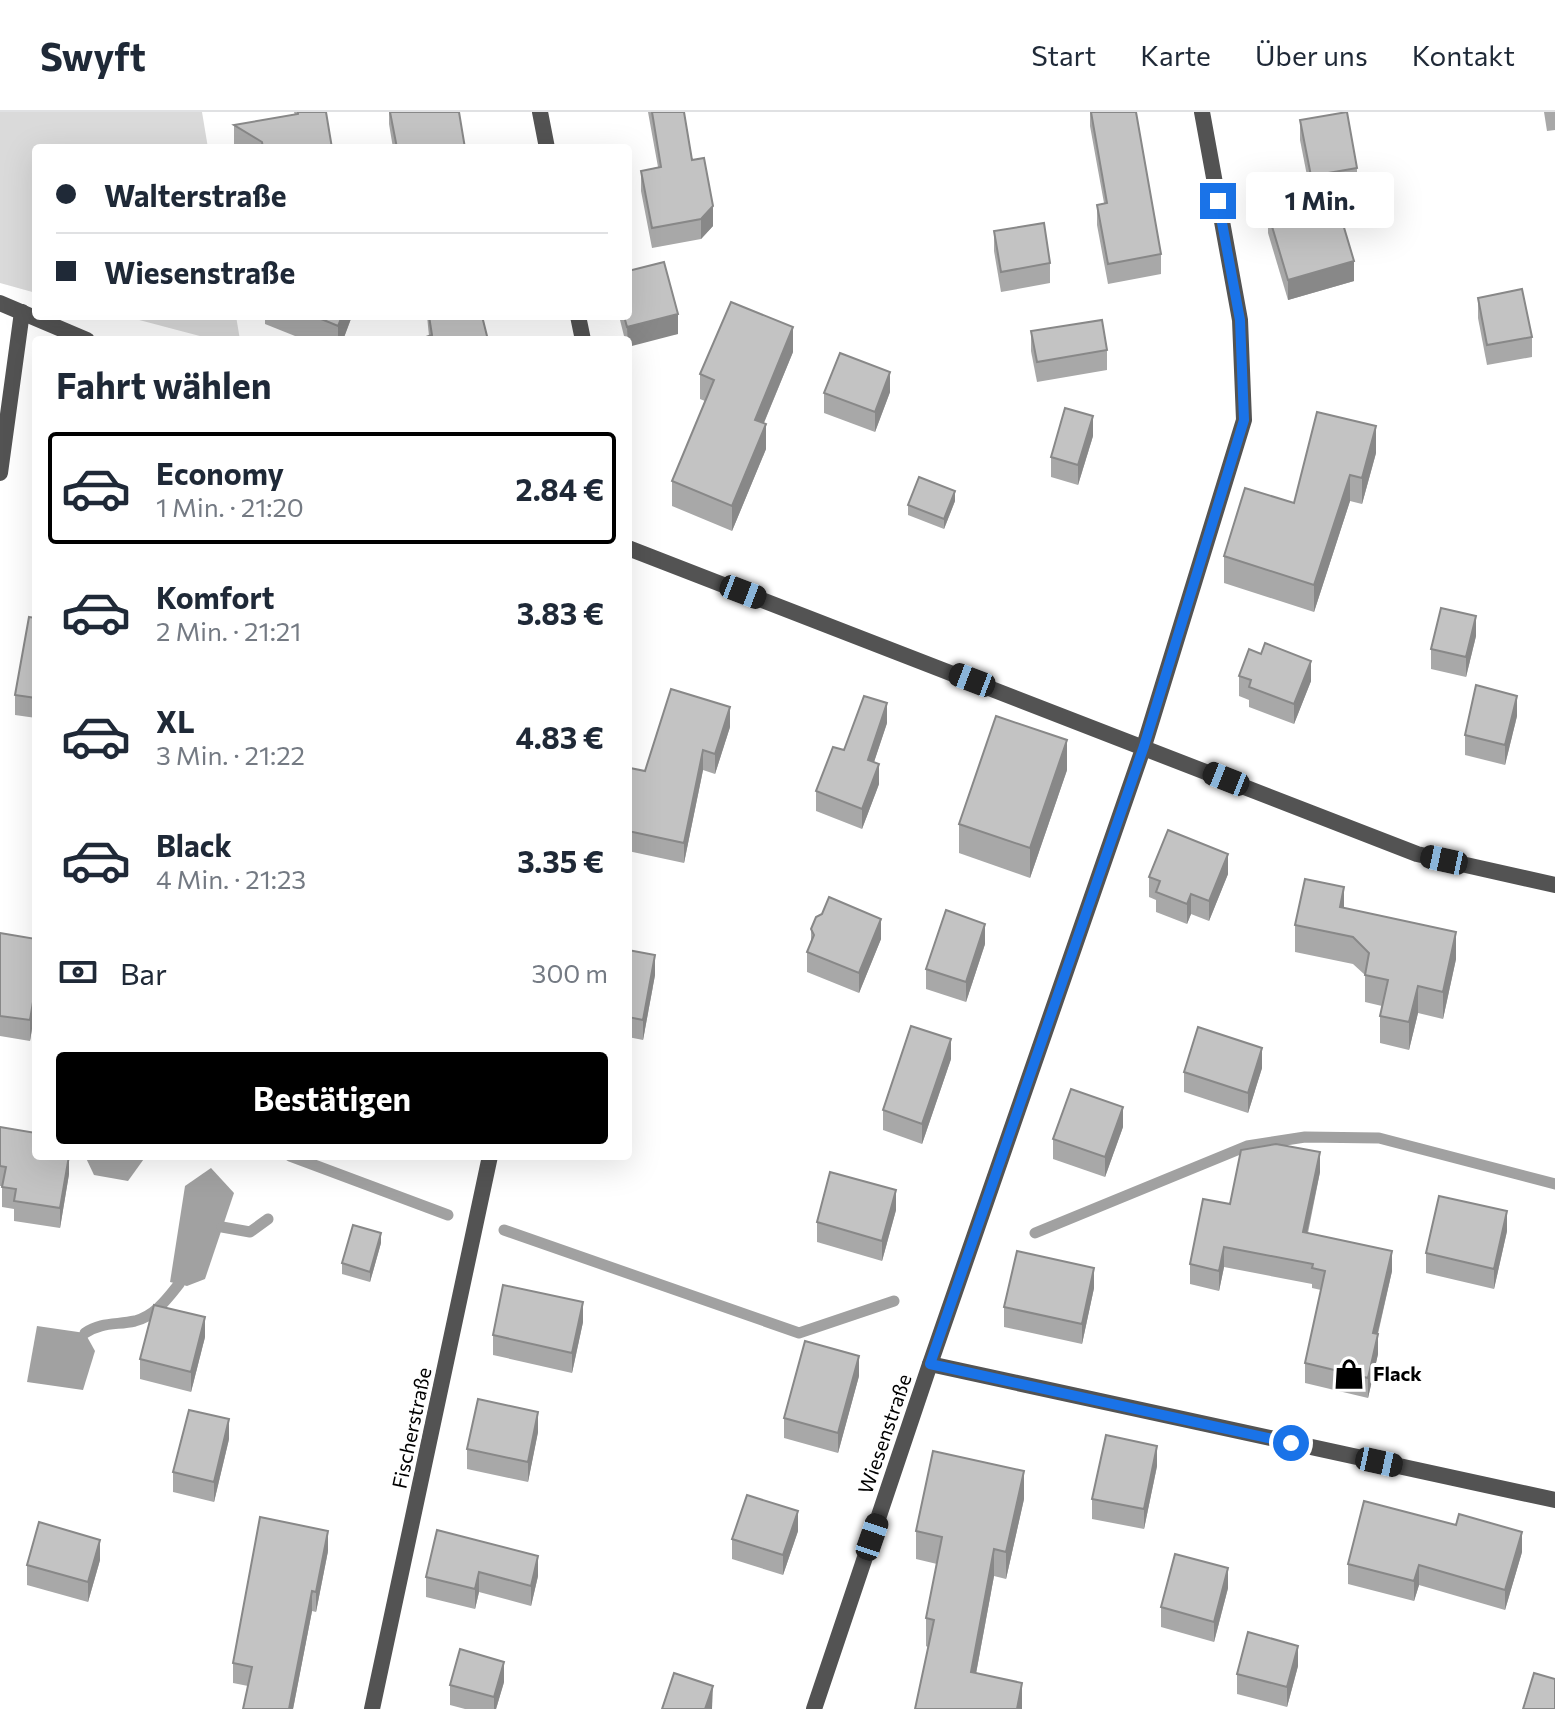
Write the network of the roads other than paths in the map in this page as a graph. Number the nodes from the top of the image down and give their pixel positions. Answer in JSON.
{"nodes":[{"id":1,"x":540,"y":112,"type":"edge"},
{"id":2,"x":1202,"y":112,"type":"edge"},
{"id":3,"x":546,"y":144,"type":"edge"},
{"id":4,"x":0,"y":303,"type":"edge"},
{"id":5,"x":22,"y":312,"type":"junction"},
{"id":6,"x":32,"y":316,"type":"edge"},
{"id":7,"x":41,"y":320,"type":"edge"},
{"id":8,"x":78,"y":336,"type":"edge"},
{"id":9,"x":0,"y":473,"type":"edge"},
{"id":10,"x":632,"y":550,"type":"edge"},
{"id":11,"x":1144,"y":746,"type":"junction"},
{"id":12,"x":1555,"y":885,"type":"edge"},
{"id":13,"x":489,"y":1160,"type":"edge"},
{"id":14,"x":930,"y":1364,"type":"junction"},
{"id":15,"x":1555,"y":1500,"type":"edge"},
{"id":16,"x":372,"y":1709,"type":"edge"},
{"id":17,"x":814,"y":1709,"type":"edge"}],
"edges":[{"from":1,"to":3,"type":"street"},
{"from":2,"to":11,"type":"street","name":"Wiesenstraße"},
{"from":4,"to":5,"type":"street"},
{"from":5,"to":6,"type":"street"},
{"from":5,"to":9,"type":"street"},
{"from":7,"to":8,"type":"street"},
{"from":10,"to":11,"type":"street"},
{"from":11,"to":12,"type":"street"},
{"from":11,"to":14,"type":"street","name":"Wiesenstraße"},
{"from":13,"to":16,"type":"street","name":"Fischerstraße"},
{"from":14,"to":15,"type":"street"},
{"from":14,"to":17,"type":"street","name":"Wiesenstraße"}]}
